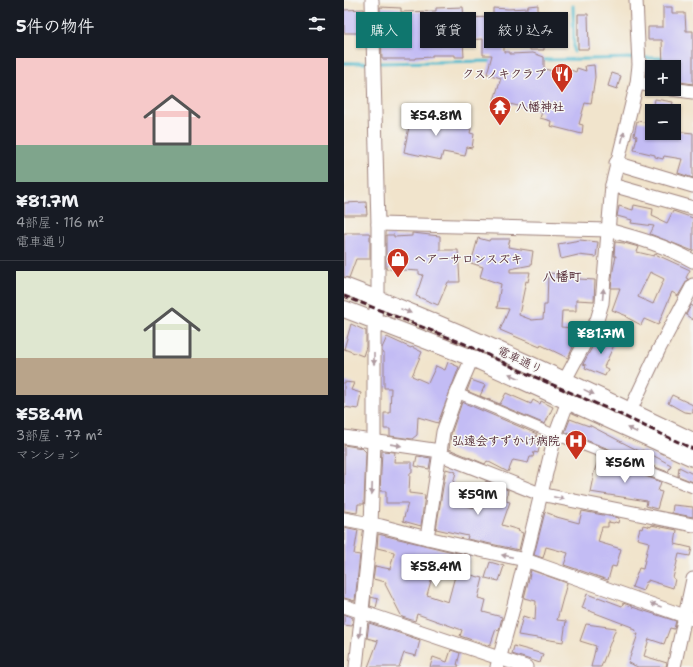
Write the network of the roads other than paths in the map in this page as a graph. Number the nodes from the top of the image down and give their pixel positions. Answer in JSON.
{"nodes":[{"id":1,"x":372,"y":0,"type":"edge"},
{"id":2,"x":636,"y":0,"type":"edge"},
{"id":3,"x":636,"y":83,"type":"junction"},
{"id":4,"x":645,"y":85,"type":"edge"},
{"id":5,"x":681,"y":90,"type":"edge"},
{"id":6,"x":693,"y":92,"type":"edge"},
{"id":7,"x":616,"y":163,"type":"junction"},
{"id":8,"x":612,"y":184,"type":"junction"},
{"id":9,"x":693,"y":186,"type":"edge"},
{"id":10,"x":693,"y":208,"type":"edge"},
{"id":11,"x":378,"y":224,"type":"junction"},
{"id":12,"x":608,"y":230,"type":"junction"},
{"id":13,"x":693,"y":261,"type":"edge"},
{"id":14,"x":693,"y":285,"type":"edge"},
{"id":15,"x":344,"y":286,"type":"edge"},
{"id":16,"x":378,"y":299,"type":"junction"},
{"id":17,"x":344,"y":308,"type":"edge"},
{"id":18,"x":374,"y":320,"type":"junction"},
{"id":19,"x":472,"y":358,"type":"junction"},
{"id":20,"x":564,"y":380,"type":"junction"},
{"id":21,"x":457,"y":393,"type":"junction"},
{"id":22,"x":568,"y":401,"type":"junction"},
{"id":23,"x":630,"y":411,"type":"junction"},
{"id":24,"x":556,"y":435,"type":"junction"},
{"id":25,"x":344,"y":437,"type":"edge"},
{"id":26,"x":693,"y":441,"type":"edge"},
{"id":27,"x":374,"y":442,"type":"junction"},
{"id":28,"x":440,"y":451,"type":"junction"},
{"id":29,"x":693,"y":458,"type":"edge"},
{"id":30,"x":693,"y":488,"type":"edge"},
{"id":31,"x":540,"y":494,"type":"junction"},
{"id":32,"x":344,"y":519,"type":"edge"},
{"id":33,"x":371,"y":524,"type":"junction"},
{"id":34,"x":693,"y":525,"type":"edge"},
{"id":35,"x":426,"y":538,"type":"junction"},
{"id":36,"x":524,"y":560,"type":"junction"},
{"id":37,"x":693,"y":579,"type":"edge"},
{"id":38,"x":344,"y":606,"type":"edge"},
{"id":39,"x":362,"y":612,"type":"junction"},
{"id":40,"x":689,"y":617,"type":"edge"},
{"id":41,"x":498,"y":662,"type":"edge"},
{"id":42,"x":356,"y":667,"type":"edge"},
{"id":43,"x":526,"y":667,"type":"edge"},
{"id":44,"x":674,"y":667,"type":"edge"}],
"edges":[{"from":1,"to":11,"type":"street"},
{"from":2,"to":3,"type":"street"},
{"from":3,"to":4,"type":"street"},
{"from":7,"to":3,"type":"street","one_way":true},
{"from":5,"to":6,"type":"street"},
{"from":7,"to":8,"type":"street"},
{"from":7,"to":9,"type":"street"},
{"from":8,"to":10,"type":"street"},
{"from":8,"to":12,"type":"street"},
{"from":11,"to":12,"type":"street"},
{"from":11,"to":16,"type":"street"},
{"from":12,"to":13,"type":"street"},
{"from":20,"to":12,"type":"street","one_way":true},
{"from":14,"to":23,"type":"street"},
{"from":15,"to":16,"type":"street","name":"電車通り"},
{"from":16,"to":18,"type":"street"},
{"from":16,"to":20,"type":"street","name":"電車通り","one_way":true},
{"from":17,"to":18,"type":"street","name":"電車通り"},
{"from":18,"to":19,"type":"street","name":"電車通り"},
{"from":18,"to":27,"type":"street","one_way":true},
{"from":19,"to":21,"type":"street"},
{"from":22,"to":19,"type":"street","name":"電車通り","one_way":true},
{"from":20,"to":23,"type":"street","name":"電車通り","one_way":true},
{"from":21,"to":24,"type":"street"},
{"from":21,"to":28,"type":"street"},
{"from":22,"to":24,"type":"street"},
{"from":29,"to":22,"type":"street","name":"電車通り","one_way":true},
{"from":23,"to":26,"type":"street","name":"電車通り"},
{"from":24,"to":30,"type":"street"},
{"from":24,"to":31,"type":"street"},
{"from":25,"to":27,"type":"street"},
{"from":27,"to":28,"type":"street","one_way":true},
{"from":27,"to":33,"type":"street","one_way":true},
{"from":28,"to":31,"type":"street"},
{"from":28,"to":35,"type":"street"},
{"from":31,"to":34,"type":"street","one_way":true},
{"from":31,"to":36,"type":"street"},
{"from":32,"to":33,"type":"street"},
{"from":33,"to":35,"type":"street"},
{"from":33,"to":39,"type":"street"},
{"from":36,"to":35,"type":"street","one_way":true},
{"from":40,"to":36,"type":"street","one_way":true},
{"from":36,"to":41,"type":"street"},
{"from":37,"to":40,"type":"street"},
{"from":38,"to":39,"type":"street"},
{"from":39,"to":41,"type":"street"},
{"from":39,"to":42,"type":"street","one_way":true},
{"from":40,"to":44,"type":"street"},
{"from":41,"to":43,"type":"street"}]}
